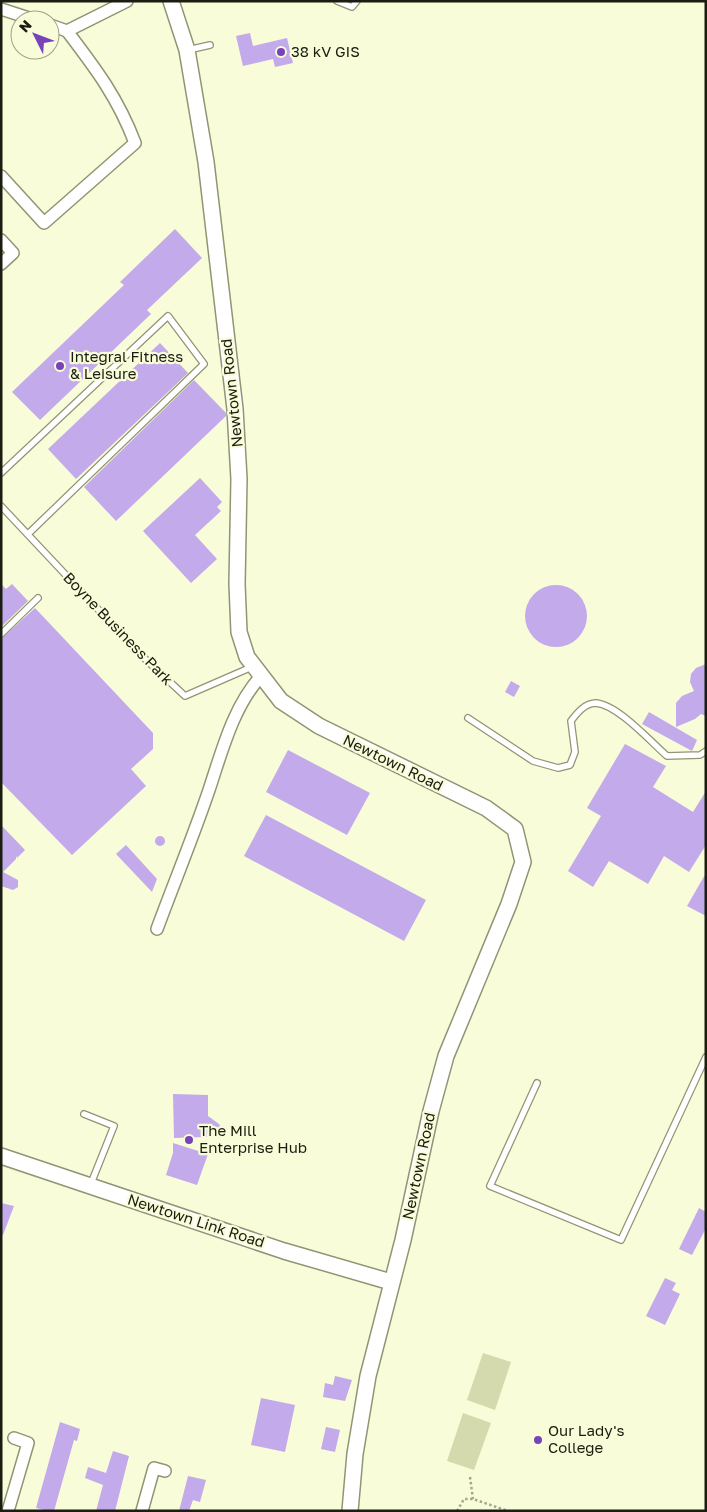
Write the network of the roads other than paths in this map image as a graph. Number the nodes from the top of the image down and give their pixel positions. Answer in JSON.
{"nodes":[{"id":1,"x":127,"y":1,"type":"edge"},
{"id":2,"x":171,"y":1,"type":"edge"},
{"id":3,"x":337,"y":1,"type":"edge"},
{"id":4,"x":357,"y":1,"type":"edge"},
{"id":5,"x":60,"y":29,"type":"edge"},
{"id":6,"x":67,"y":31,"type":"junction"},
{"id":7,"x":210,"y":45,"type":"dead end"},
{"id":8,"x":187,"y":50,"type":"junction"},
{"id":9,"x":1,"y":176,"type":"edge"},
{"id":10,"x":1,"y":240,"type":"edge"},
{"id":11,"x":1,"y":264,"type":"edge"},
{"id":12,"x":1,"y":472,"type":"edge"},
{"id":13,"x":1,"y":506,"type":"edge"},
{"id":14,"x":28,"y":534,"type":"junction"},
{"id":15,"x":38,"y":598,"type":"dead end"},
{"id":16,"x":1,"y":634,"type":"edge"},
{"id":17,"x":257,"y":671,"type":"junction"},
{"id":18,"x":468,"y":718,"type":"dead end"},
{"id":19,"x":706,"y":751,"type":"edge"},
{"id":20,"x":157,"y":929,"type":"dead end"},
{"id":21,"x":706,"y":1057,"type":"edge"},
{"id":22,"x":537,"y":1083,"type":"dead end"},
{"id":23,"x":84,"y":1114,"type":"dead end"},
{"id":24,"x":1,"y":1156,"type":"edge"},
{"id":25,"x":90,"y":1186,"type":"junction"},
{"id":26,"x":391,"y":1282,"type":"junction"},
{"id":27,"x":14,"y":1438,"type":"dead end"},
{"id":28,"x":165,"y":1471,"type":"dead end"},
{"id":29,"x":8,"y":1511,"type":"edge"},
{"id":30,"x":142,"y":1511,"type":"edge"},
{"id":31,"x":350,"y":1511,"type":"edge"}],
"edges":[{"from":1,"to":6,"type":"street"},
{"from":2,"to":8,"type":"street","name":"Newtown Road"},
{"from":3,"to":4,"type":"lane"},
{"from":5,"to":6,"type":"street"},
{"from":6,"to":9,"type":"street"},
{"from":7,"to":8,"type":"lane"},
{"from":8,"to":17,"type":"street","name":"Newtown Road"},
{"from":10,"to":11,"type":"street"},
{"from":12,"to":14,"type":"lane"},
{"from":13,"to":14,"type":"lane","name":"Boyne Business Park"},
{"from":14,"to":17,"type":"lane","name":"Boyne Business Park"},
{"from":15,"to":16,"type":"lane"},
{"from":17,"to":20,"type":"street"},
{"from":17,"to":26,"type":"street","name":"Newtown Road"},
{"from":18,"to":19,"type":"lane"},
{"from":21,"to":22,"type":"lane"},
{"from":23,"to":25,"type":"lane"},
{"from":24,"to":25,"type":"street","name":"Newtown Link Road"},
{"from":25,"to":26,"type":"street","name":"Newtown Link Road"},
{"from":26,"to":31,"type":"street","name":"Newtown Road"},
{"from":27,"to":29,"type":"street"},
{"from":28,"to":30,"type":"street"}]}
